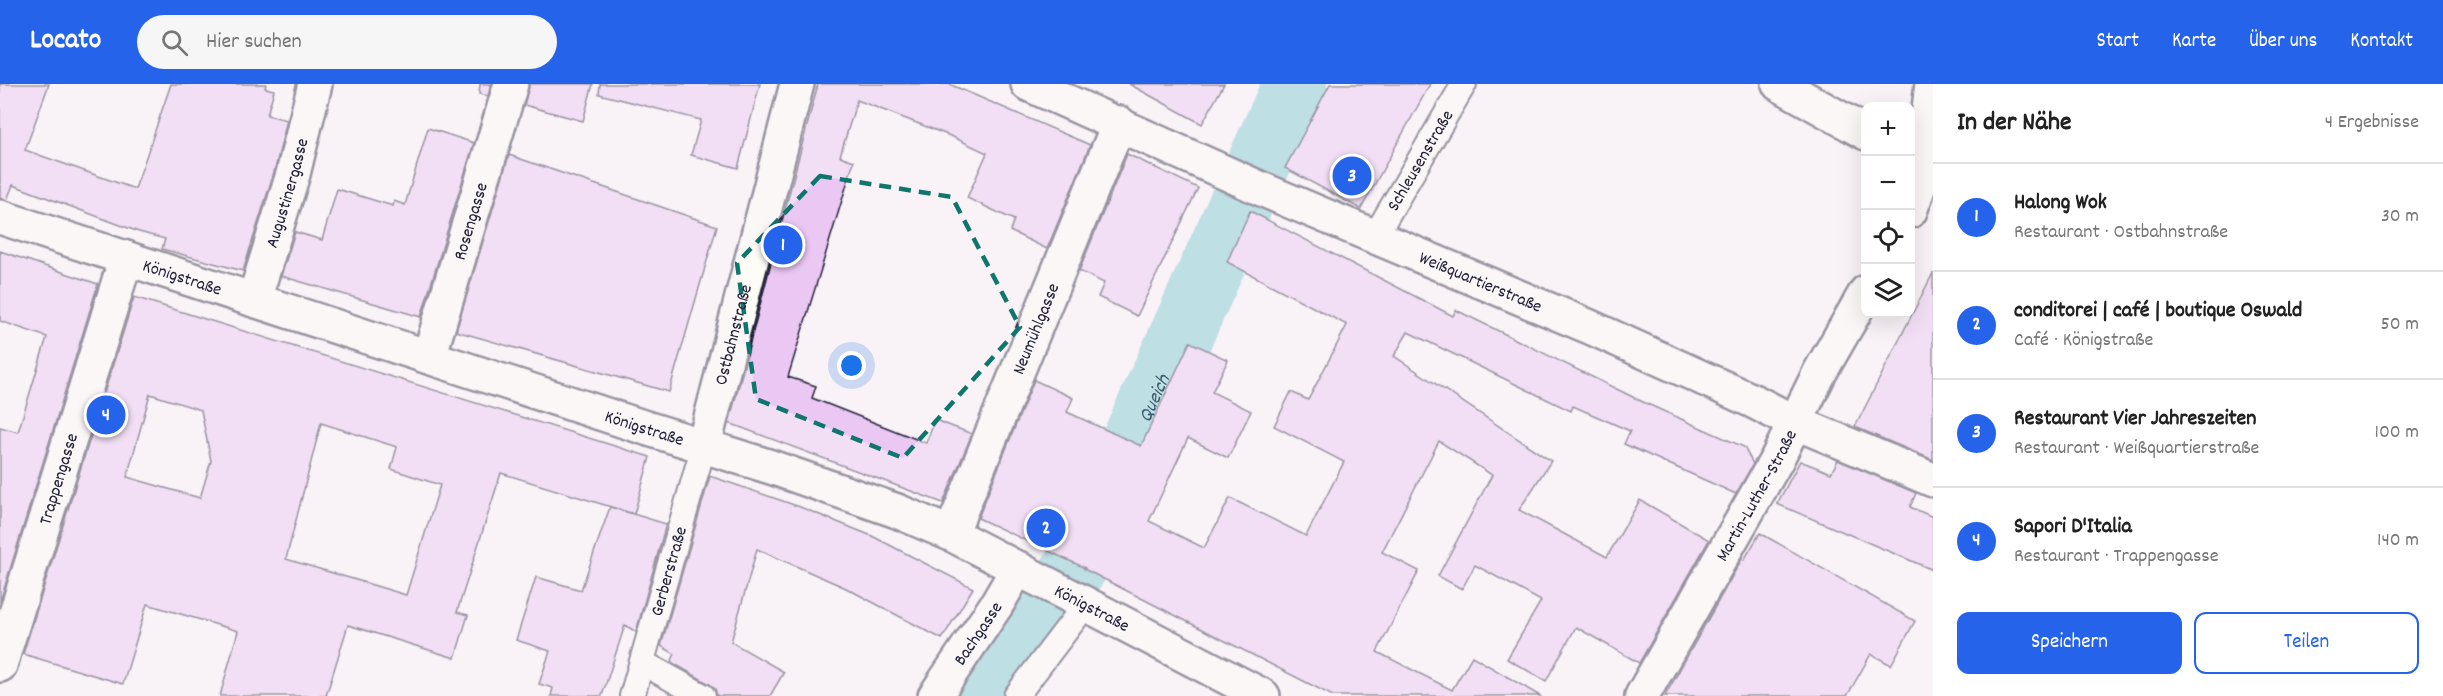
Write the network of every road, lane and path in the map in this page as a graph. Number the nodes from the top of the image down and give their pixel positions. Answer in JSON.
{"nodes":[{"id":1,"x":315,"y":84,"type":"edge"},
{"id":2,"x":511,"y":84,"type":"edge"},
{"id":3,"x":797,"y":84,"type":"edge"},
{"id":4,"x":1029,"y":84,"type":"edge"},
{"id":5,"x":1464,"y":84,"type":"edge"},
{"id":6,"x":1779,"y":84,"type":"edge"},
{"id":7,"x":1932,"y":84,"type":"edge"},
{"id":8,"x":1119,"y":123,"type":"junction"},
{"id":9,"x":1861,"y":130,"type":"edge"},
{"id":10,"x":1917,"y":145,"type":"edge"},
{"id":11,"x":1921,"y":192,"type":"edge"},
{"id":12,"x":0,"y":217,"type":"edge"},
{"id":13,"x":1375,"y":236,"type":"junction"},
{"id":14,"x":126,"y":258,"type":"junction"},
{"id":15,"x":254,"y":300,"type":"junction"},
{"id":16,"x":1861,"y":301,"type":"edge"},
{"id":17,"x":429,"y":357,"type":"junction"},
{"id":18,"x":1794,"y":422,"type":"junction"},
{"id":19,"x":704,"y":445,"type":"junction"},
{"id":20,"x":1933,"y":480,"type":"edge"},
{"id":21,"x":951,"y":534,"type":"junction"},
{"id":22,"x":1025,"y":571,"type":"junction"},
{"id":23,"x":1086,"y":604,"type":"junction"},
{"id":24,"x":642,"y":663,"type":"junction"},
{"id":25,"x":0,"y":665,"type":"edge"},
{"id":26,"x":632,"y":696,"type":"edge"},
{"id":27,"x":703,"y":696,"type":"edge"},
{"id":28,"x":935,"y":696,"type":"edge"},
{"id":29,"x":1016,"y":696,"type":"edge"},
{"id":30,"x":1263,"y":696,"type":"edge"},
{"id":31,"x":1642,"y":696,"type":"edge"}],
"edges":[{"from":1,"to":15,"type":"street","name":"Augustinergasse"},
{"from":2,"to":17,"type":"street","name":"Rosengasse"},
{"from":3,"to":19,"type":"street","name":"Ostbahnstraße"},
{"from":4,"to":8,"type":"street","name":"Weißquartierstraße"},
{"from":5,"to":13,"type":"street","name":"Schleusenstraße"},
{"from":6,"to":9,"type":"street"},
{"from":7,"to":10,"type":"street"},
{"from":8,"to":13,"type":"street","name":"Weißquartierstraße"},
{"from":8,"to":21,"type":"street","name":"Neumühlgasse"},
{"from":10,"to":11,"type":"street"},
{"from":12,"to":14,"type":"street","name":"Königstraße"},
{"from":13,"to":18,"type":"street","name":"Weißquartierstraße"},
{"from":14,"to":15,"type":"street","name":"Königstraße"},
{"from":14,"to":25,"type":"street","name":"Trappengasse"},
{"from":15,"to":17,"type":"street","name":"Königstraße"},
{"from":16,"to":18,"type":"street","name":"Martin-Luther-Straße"},
{"from":17,"to":19,"type":"street","name":"Königstraße"},
{"from":18,"to":20,"type":"street","name":"Weißquartierstraße"},
{"from":18,"to":31,"type":"street","name":"Martin-Luther-Straße"},
{"from":19,"to":21,"type":"street","name":"Königstraße"},
{"from":19,"to":24,"type":"street","name":"Gerberstraße"},
{"from":21,"to":22,"type":"street","name":"Königstraße"},
{"from":22,"to":23,"type":"street","name":"Königstraße"},
{"from":22,"to":28,"type":"street","name":"Bachgasse"},
{"from":23,"to":29,"type":"street"},
{"from":23,"to":30,"type":"street","name":"Königstraße"},
{"from":24,"to":26,"type":"street","name":"Gerberstraße"},
{"from":24,"to":27,"type":"street"}]}
